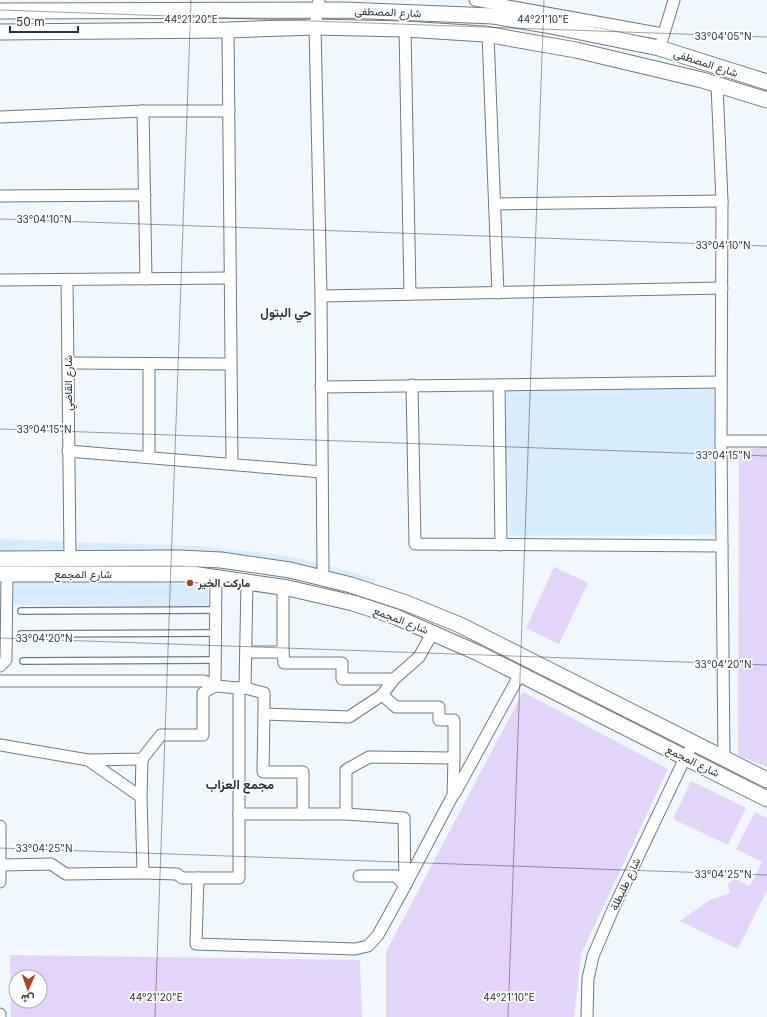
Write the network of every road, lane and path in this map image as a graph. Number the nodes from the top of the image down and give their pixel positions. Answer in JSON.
{"nodes":[{"id":1,"x":674,"y":0,"type":"edge"},
{"id":2,"x":474,"y":5,"type":"edge"},
{"id":3,"x":318,"y":6,"type":"edge"},
{"id":4,"x":0,"y":11,"type":"edge"},
{"id":5,"x":316,"y":27,"type":"junction"},
{"id":6,"x":405,"y":29,"type":"junction"},
{"id":7,"x":228,"y":30,"type":"junction"},
{"id":8,"x":0,"y":32,"type":"edge"},
{"id":9,"x":578,"y":32,"type":"junction"},
{"id":10,"x":488,"y":34,"type":"junction"},
{"id":11,"x":661,"y":41,"type":"junction"},
{"id":12,"x":576,"y":50,"type":"junction"},
{"id":13,"x":767,"y":82,"type":"edge"},
{"id":14,"x":717,"y":85,"type":"junction"},
{"id":15,"x":767,"y":100,"type":"edge"},
{"id":16,"x":143,"y":111,"type":"junction"},
{"id":17,"x":229,"y":111,"type":"junction"},
{"id":18,"x":0,"y":117,"type":"edge"},
{"id":19,"x":145,"y":195,"type":"junction"},
{"id":20,"x":0,"y":196,"type":"edge"},
{"id":21,"x":722,"y":201,"type":"junction"},
{"id":22,"x":495,"y":204,"type":"junction"},
{"id":23,"x":230,"y":278,"type":"junction"},
{"id":24,"x":146,"y":279,"type":"junction"},
{"id":25,"x":0,"y":280,"type":"edge"},
{"id":26,"x":67,"y":280,"type":"junction"},
{"id":27,"x":722,"y":288,"type":"junction"},
{"id":28,"x":498,"y":293,"type":"junction"},
{"id":29,"x":410,"y":294,"type":"junction"},
{"id":30,"x":321,"y":296,"type":"junction"},
{"id":31,"x":68,"y":363,"type":"junction"},
{"id":32,"x":149,"y":364,"type":"junction"},
{"id":33,"x":231,"y":364,"type":"junction"},
{"id":34,"x":721,"y":382,"type":"junction"},
{"id":35,"x":412,"y":385,"type":"junction"},
{"id":36,"x":499,"y":385,"type":"junction"},
{"id":37,"x":322,"y":387,"type":"junction"},
{"id":38,"x":767,"y":440,"type":"edge"},
{"id":39,"x":721,"y":441,"type":"junction"},
{"id":40,"x":68,"y":451,"type":"junction"},
{"id":41,"x":149,"y":457,"type":"junction"},
{"id":42,"x":232,"y":464,"type":"junction"},
{"id":43,"x":322,"y":472,"type":"junction"},
{"id":44,"x":501,"y":545,"type":"junction"},
{"id":45,"x":722,"y":546,"type":"junction"},
{"id":46,"x":70,"y":558,"type":"junction"},
{"id":47,"x":178,"y":558,"type":"junction"},
{"id":48,"x":0,"y":559,"type":"edge"},
{"id":49,"x":55,"y":559,"type":"junction"},
{"id":50,"x":206,"y":560,"type":"junction"},
{"id":51,"x":3,"y":574,"type":"edge"},
{"id":52,"x":39,"y":574,"type":"junction"},
{"id":53,"x":178,"y":574,"type":"junction"},
{"id":54,"x":210,"y":576,"type":"junction"},
{"id":55,"x":323,"y":577,"type":"junction"},
{"id":56,"x":247,"y":582,"type":"junction"},
{"id":57,"x":283,"y":587,"type":"junction"},
{"id":58,"x":216,"y":610,"type":"junction"},
{"id":59,"x":21,"y":611,"type":"dead end"},
{"id":60,"x":433,"y":632,"type":"junction"},
{"id":61,"x":215,"y":633,"type":"junction"},
{"id":62,"x":21,"y":634,"type":"dead end"},
{"id":63,"x":246,"y":652,"type":"junction"},
{"id":64,"x":283,"y":652,"type":"junction"},
{"id":65,"x":215,"y":660,"type":"junction"},
{"id":66,"x":23,"y":661,"type":"dead end"},
{"id":67,"x":0,"y":666,"type":"edge"},
{"id":68,"x":520,"y":674,"type":"junction"},
{"id":69,"x":394,"y":679,"type":"junction"},
{"id":70,"x":0,"y":681,"type":"edge"},
{"id":71,"x":215,"y":686,"type":"junction"},
{"id":72,"x":242,"y":688,"type":"junction"},
{"id":73,"x":382,"y":695,"type":"junction"},
{"id":74,"x":264,"y":714,"type":"junction"},
{"id":75,"x":694,"y":743,"type":"junction"},
{"id":76,"x":0,"y":745,"type":"edge"},
{"id":77,"x":454,"y":758,"type":"junction"},
{"id":78,"x":685,"y":758,"type":"junction"},
{"id":79,"x":142,"y":759,"type":"junction"},
{"id":80,"x":724,"y":759,"type":"junction"},
{"id":81,"x":88,"y":760,"type":"junction"},
{"id":82,"x":767,"y":780,"type":"edge"},
{"id":83,"x":453,"y":795,"type":"junction"},
{"id":84,"x":142,"y":797,"type":"junction"},
{"id":85,"x":767,"y":799,"type":"edge"},
{"id":86,"x":240,"y":814,"type":"junction"},
{"id":87,"x":303,"y":814,"type":"junction"},
{"id":88,"x":346,"y":814,"type":"junction"},
{"id":89,"x":0,"y":826,"type":"edge"},
{"id":90,"x":0,"y":865,"type":"edge"},
{"id":91,"x":143,"y":873,"type":"junction"},
{"id":92,"x":359,"y":876,"type":"dead end"},
{"id":93,"x":198,"y":878,"type":"junction"},
{"id":94,"x":0,"y":882,"type":"edge"},
{"id":95,"x":405,"y":886,"type":"junction"},
{"id":96,"x":587,"y":1017,"type":"edge"}],
"edges":[{"from":1,"to":11,"type":"street"},
{"from":2,"to":3,"type":"street","name":"شارع المصطفى"},
{"from":2,"to":9,"type":"street","name":"شارع المصطفى"},
{"from":2,"to":11,"type":"street"},
{"from":3,"to":4,"type":"street","name":"شارع المصطفى"},
{"from":3,"to":5,"type":"street"},
{"from":5,"to":6,"type":"street","name":"شارع المصطفى"},
{"from":5,"to":7,"type":"street","name":"شارع المصطفى"},
{"from":5,"to":30,"type":"street"},
{"from":6,"to":10,"type":"street","name":"شارع المصطفى"},
{"from":6,"to":29,"type":"street"},
{"from":7,"to":8,"type":"street","name":"شارع المصطفى"},
{"from":7,"to":17,"type":"street"},
{"from":9,"to":11,"type":"street","name":"شارع المصطفى"},
{"from":9,"to":12,"type":"street"},
{"from":10,"to":12,"type":"street","name":"شارع المصطفى"},
{"from":10,"to":22,"type":"street"},
{"from":11,"to":13,"type":"street","name":"شارع المصطفى"},
{"from":12,"to":14,"type":"street","name":"شارع المصطفى"},
{"from":14,"to":15,"type":"street","name":"شارع المصطفى"},
{"from":14,"to":21,"type":"street"},
{"from":16,"to":17,"type":"street"},
{"from":16,"to":18,"type":"street"},
{"from":16,"to":19,"type":"street"},
{"from":17,"to":23,"type":"street"},
{"from":19,"to":20,"type":"street"},
{"from":19,"to":24,"type":"street"},
{"from":21,"to":22,"type":"street"},
{"from":21,"to":27,"type":"street"},
{"from":22,"to":28,"type":"street"},
{"from":23,"to":24,"type":"street"},
{"from":23,"to":33,"type":"street"},
{"from":24,"to":26,"type":"street"},
{"from":25,"to":26,"type":"street"},
{"from":26,"to":31,"type":"street","name":"شارع القاضي"},
{"from":27,"to":28,"type":"street"},
{"from":27,"to":34,"type":"street"},
{"from":28,"to":29,"type":"street"},
{"from":29,"to":30,"type":"street"},
{"from":30,"to":37,"type":"street"},
{"from":31,"to":32,"type":"street"},
{"from":31,"to":40,"type":"street","name":"شارع القاضي"},
{"from":32,"to":33,"type":"street"},
{"from":32,"to":41,"type":"street"},
{"from":33,"to":42,"type":"street"},
{"from":34,"to":36,"type":"street"},
{"from":34,"to":39,"type":"street"},
{"from":35,"to":36,"type":"street"},
{"from":35,"to":37,"type":"street"},
{"from":35,"to":44,"type":"street"},
{"from":36,"to":44,"type":"street"},
{"from":37,"to":43,"type":"street"},
{"from":38,"to":39,"type":"street"},
{"from":39,"to":45,"type":"street"},
{"from":40,"to":41,"type":"street"},
{"from":40,"to":46,"type":"street","name":"شارع القاضي"},
{"from":41,"to":42,"type":"street"},
{"from":42,"to":43,"type":"street"},
{"from":43,"to":55,"type":"street"},
{"from":44,"to":45,"type":"street"},
{"from":45,"to":80,"type":"street"},
{"from":46,"to":47,"type":"street","name":"شارع المجمع"},
{"from":46,"to":49,"type":"street","name":"شارع المجمع"},
{"from":47,"to":50,"type":"street","name":"شارع المجمع"},
{"from":47,"to":53,"type":"street"},
{"from":48,"to":49,"type":"street","name":"شارع المجمع"},
{"from":49,"to":52,"type":"street"},
{"from":50,"to":54,"type":"street"},
{"from":50,"to":55,"type":"street","name":"شارع المجمع"},
{"from":51,"to":52,"type":"street","name":"شارع المجمع"},
{"from":51,"to":67,"type":"street"},
{"from":52,"to":53,"type":"street","name":"شارع المجمع"},
{"from":53,"to":54,"type":"street","name":"شارع المجمع"},
{"from":54,"to":56,"type":"street","name":"شارع المجمع"},
{"from":54,"to":58,"type":"street"},
{"from":55,"to":75,"type":"street","name":"شارع المجمع"},
{"from":56,"to":57,"type":"street","name":"شارع المجمع"},
{"from":56,"to":63,"type":"street"},
{"from":57,"to":60,"type":"street","name":"شارع المجمع"},
{"from":57,"to":64,"type":"street"},
{"from":58,"to":59,"type":"lane"},
{"from":58,"to":61,"type":"street"},
{"from":60,"to":68,"type":"street","name":"شارع المجمع"},
{"from":60,"to":69,"type":"street"},
{"from":61,"to":62,"type":"lane"},
{"from":61,"to":65,"type":"street"},
{"from":63,"to":64,"type":"street"},
{"from":63,"to":72,"type":"street"},
{"from":64,"to":69,"type":"street"},
{"from":65,"to":66,"type":"lane"},
{"from":65,"to":71,"type":"street"},
{"from":68,"to":78,"type":"street","name":"شارع المجمع"},
{"from":68,"to":83,"type":"street"},
{"from":69,"to":73,"type":"street"},
{"from":70,"to":71,"type":"street"},
{"from":71,"to":72,"type":"street"},
{"from":71,"to":79,"type":"street"},
{"from":72,"to":74,"type":"street"},
{"from":72,"to":86,"type":"street"},
{"from":73,"to":74,"type":"street"},
{"from":73,"to":77,"type":"street"},
{"from":74,"to":87,"type":"street"},
{"from":75,"to":78,"type":"street","name":"شارع طليطلة"},
{"from":75,"to":80,"type":"street","name":"شارع المجمع"},
{"from":76,"to":81,"type":"street"},
{"from":77,"to":83,"type":"street"},
{"from":77,"to":88,"type":"street"},
{"from":78,"to":85,"type":"street","name":"شارع المجمع"},
{"from":78,"to":96,"type":"street","name":"شارع طليطلة"},
{"from":79,"to":81,"type":"street"},
{"from":79,"to":84,"type":"street"},
{"from":80,"to":82,"type":"street","name":"شارع المجمع"},
{"from":81,"to":84,"type":"street"},
{"from":83,"to":95,"type":"street"},
{"from":84,"to":91,"type":"street"},
{"from":86,"to":87,"type":"street"},
{"from":86,"to":93,"type":"street"},
{"from":87,"to":88,"type":"street"},
{"from":88,"to":95,"type":"street"},
{"from":89,"to":90,"type":"street"},
{"from":90,"to":91,"type":"street"},
{"from":90,"to":94,"type":"street"},
{"from":91,"to":93,"type":"street"},
{"from":92,"to":95,"type":"street"},
{"from":93,"to":95,"type":"street"}]}
